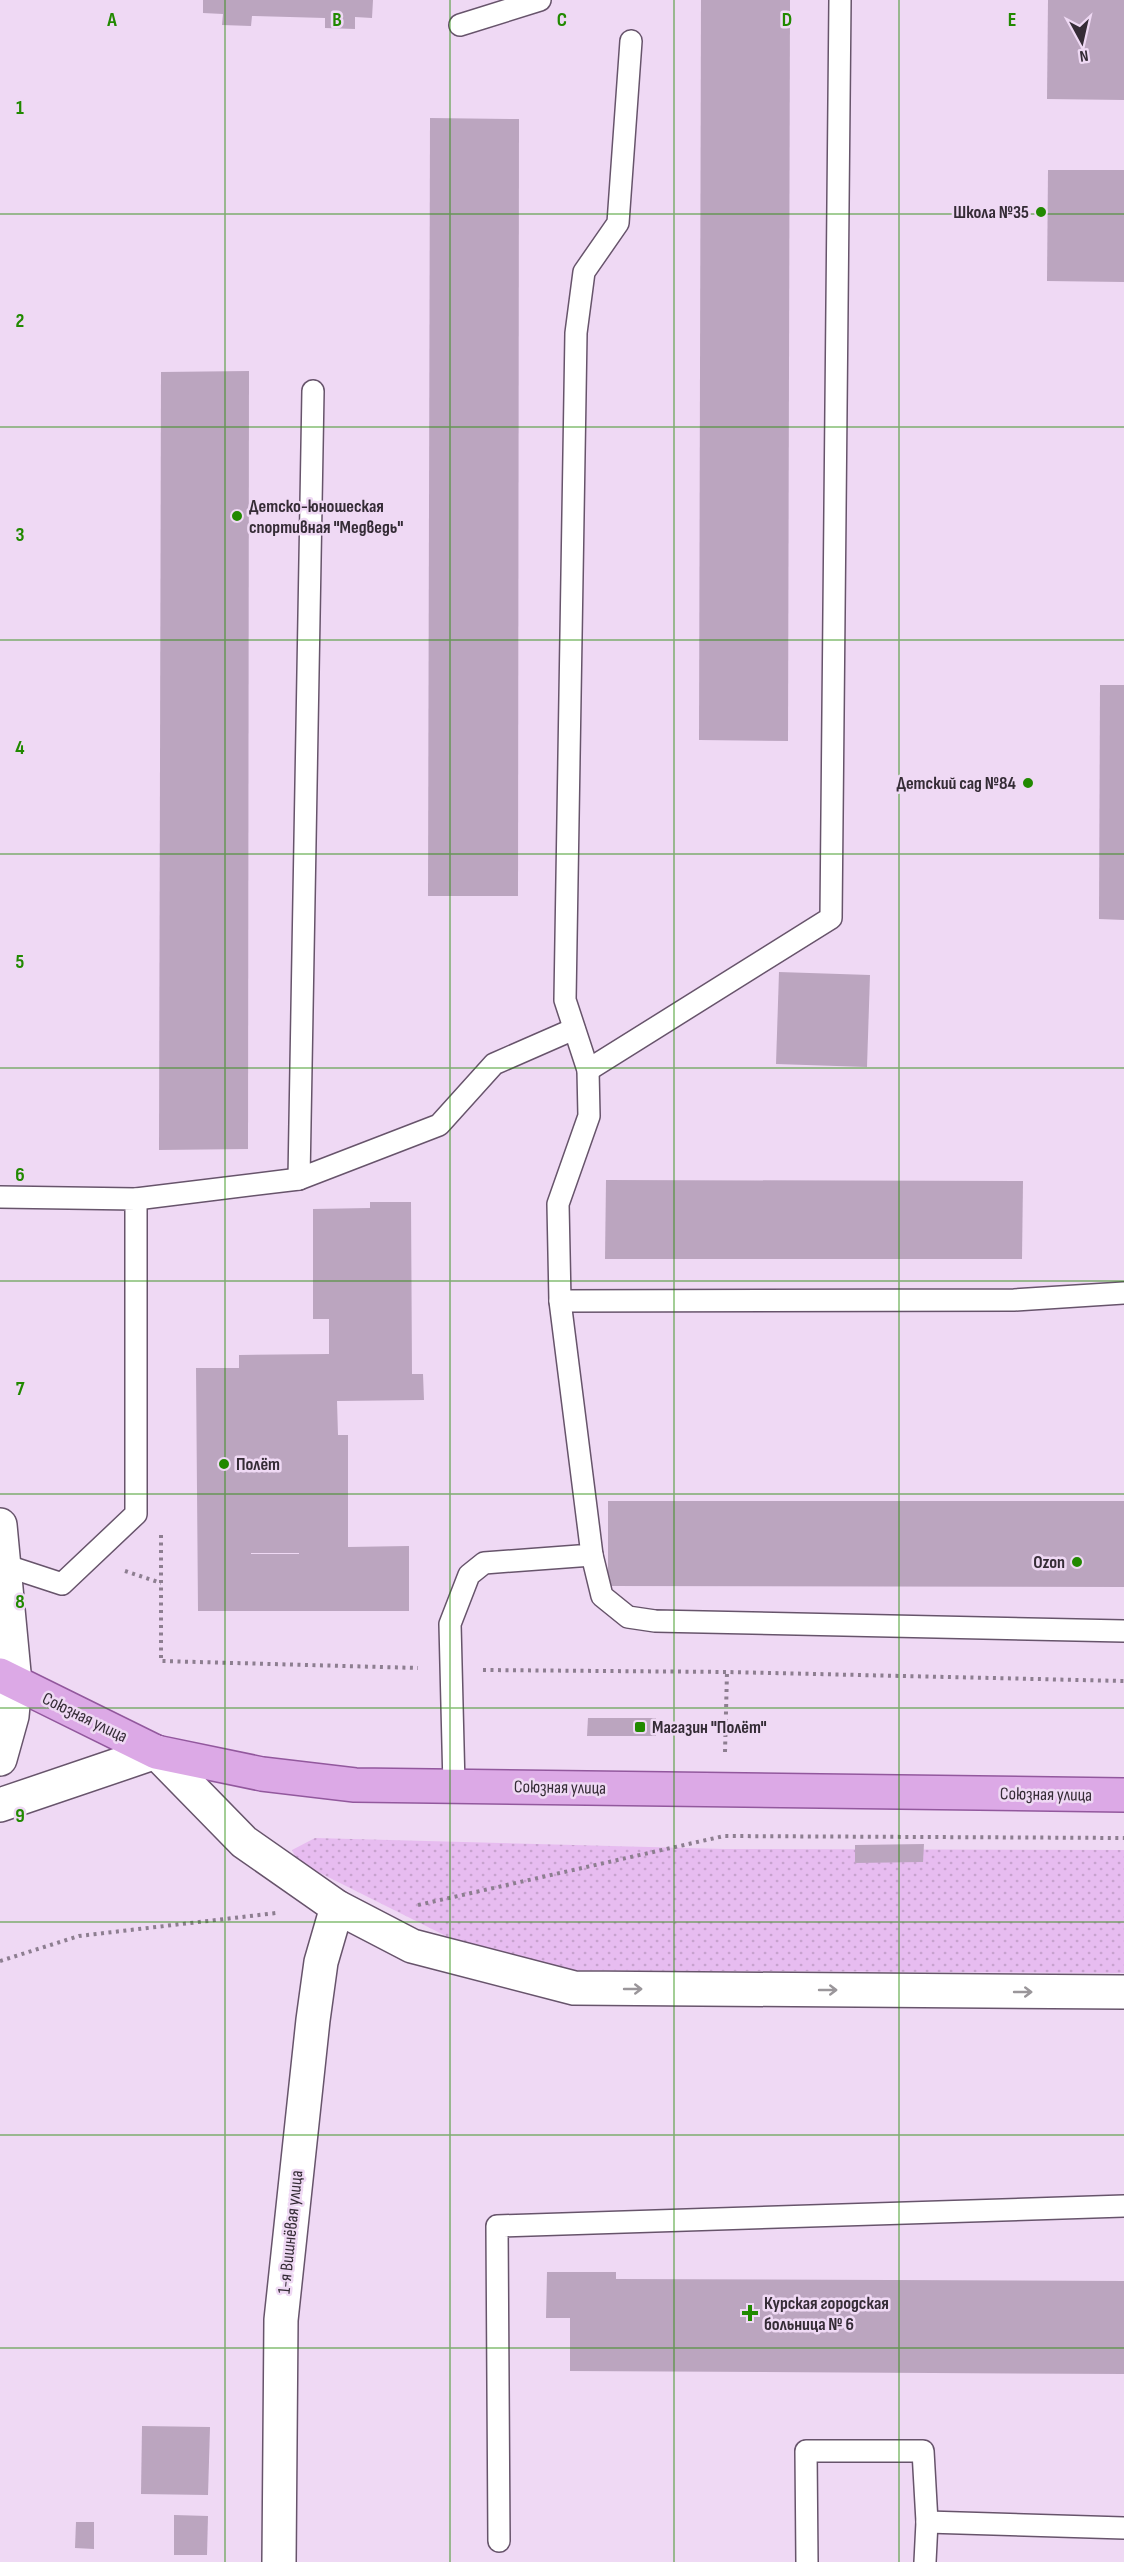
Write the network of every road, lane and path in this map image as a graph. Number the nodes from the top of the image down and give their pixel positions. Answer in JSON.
{"nodes":[{"id":1,"x":540,"y":0,"type":"edge"},
{"id":2,"x":840,"y":0,"type":"edge"},
{"id":3,"x":460,"y":25,"type":"dead end"},
{"id":4,"x":631,"y":41,"type":"dead end"},
{"id":5,"x":314,"y":391,"type":"dead end"},
{"id":6,"x":574,"y":1029,"type":"junction"},
{"id":7,"x":588,"y":1070,"type":"junction"},
{"id":8,"x":299,"y":1179,"type":"junction"},
{"id":9,"x":0,"y":1197,"type":"edge"},
{"id":10,"x":136,"y":1199,"type":"junction"},
{"id":11,"x":1124,"y":1293,"type":"edge"},
{"id":12,"x":560,"y":1300,"type":"junction"},
{"id":13,"x":161,"y":1524,"type":"dead end"},
{"id":14,"x":0,"y":1525,"type":"edge"},
{"id":15,"x":592,"y":1555,"type":"junction"},
{"id":16,"x":4,"y":1564,"type":"junction"},
{"id":17,"x":1124,"y":1631,"type":"edge"},
{"id":18,"x":451,"y":1670,"type":"junction"},
{"id":19,"x":7,"y":1679,"type":"edge"},
{"id":20,"x":1124,"y":1681,"type":"edge"},
{"id":21,"x":156,"y":1752,"type":"junction"},
{"id":22,"x":0,"y":1759,"type":"edge"},
{"id":23,"x":454,"y":1786,"type":"junction"},
{"id":24,"x":1124,"y":1794,"type":"edge"},
{"id":25,"x":0,"y":1805,"type":"edge"},
{"id":26,"x":1124,"y":1838,"type":"edge"},
{"id":27,"x":417,"y":1905,"type":"dead end"},
{"id":28,"x":337,"y":1906,"type":"junction"},
{"id":29,"x":279,"y":1913,"type":"dead end"},
{"id":30,"x":0,"y":1960,"type":"edge"},
{"id":31,"x":1124,"y":1992,"type":"edge"},
{"id":32,"x":1124,"y":2206,"type":"edge"},
{"id":33,"x":927,"y":2522,"type":"junction"},
{"id":34,"x":1124,"y":2528,"type":"edge"},
{"id":35,"x":500,"y":2541,"type":"dead end"},
{"id":36,"x":279,"y":2562,"type":"edge"},
{"id":37,"x":807,"y":2562,"type":"edge"},
{"id":38,"x":925,"y":2562,"type":"edge"}],
"edges":[{"from":1,"to":3,"type":"lane"},
{"from":2,"to":7,"type":"lane"},
{"from":4,"to":6,"type":"lane"},
{"from":5,"to":8,"type":"lane"},
{"from":6,"to":7,"type":"lane"},
{"from":6,"to":8,"type":"lane"},
{"from":7,"to":12,"type":"lane"},
{"from":8,"to":10,"type":"lane"},
{"from":9,"to":10,"type":"lane"},
{"from":10,"to":16,"type":"lane"},
{"from":11,"to":12,"type":"lane"},
{"from":12,"to":15,"type":"lane"},
{"from":13,"to":18,"type":"path"},
{"from":14,"to":16,"type":"street"},
{"from":15,"to":17,"type":"lane"},
{"from":15,"to":18,"type":"lane"},
{"from":16,"to":19,"type":"street"},
{"from":18,"to":20,"type":"path"},
{"from":18,"to":23,"type":"lane"},
{"from":19,"to":21,"type":"main road","name":"Союзная улица"},
{"from":19,"to":22,"type":"street"},
{"from":21,"to":23,"type":"main road","name":"Союзная улица"},
{"from":21,"to":25,"type":"street"},
{"from":21,"to":28,"type":"street"},
{"from":23,"to":24,"type":"main road","name":"Союзная улица"},
{"from":26,"to":27,"type":"path"},
{"from":28,"to":31,"type":"street","one_way":true},
{"from":28,"to":36,"type":"street","name":"1-я Вишнёвая улица"},
{"from":29,"to":30,"type":"path"},
{"from":32,"to":35,"type":"lane"},
{"from":33,"to":34,"type":"lane"},
{"from":33,"to":37,"type":"lane"},
{"from":33,"to":38,"type":"lane"}]}
